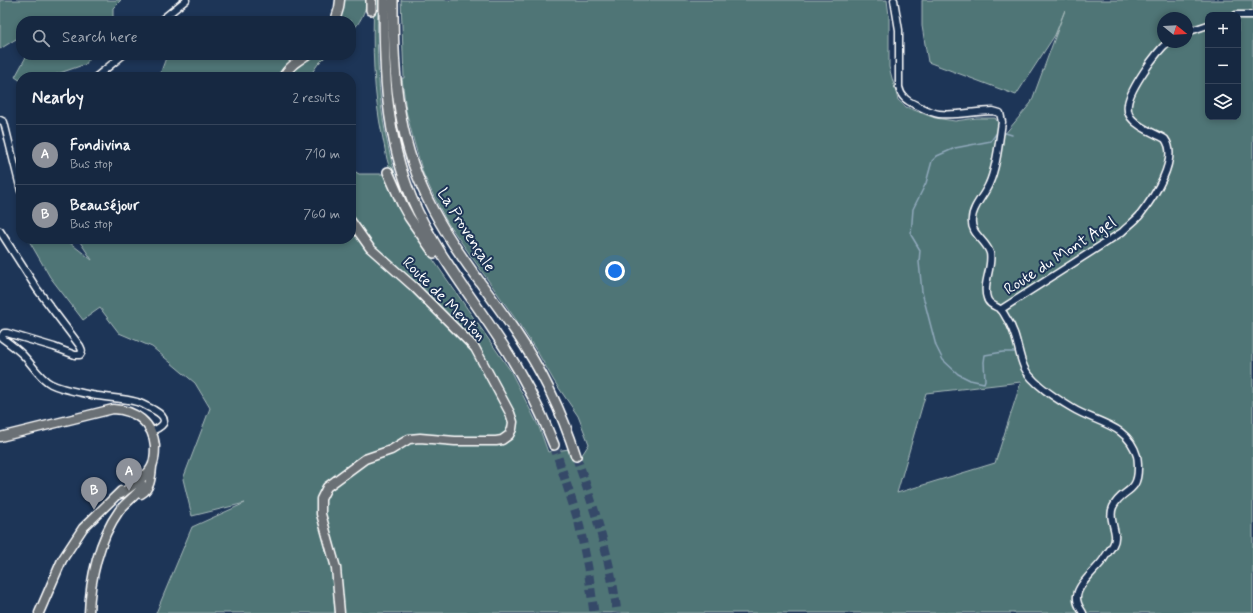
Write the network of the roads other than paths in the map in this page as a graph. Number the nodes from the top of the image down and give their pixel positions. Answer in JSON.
{"nodes":[{"id":1,"x":186,"y":0,"type":"edge"},
{"id":2,"x":340,"y":0,"type":"edge"},
{"id":3,"x":371,"y":0,"type":"edge"},
{"id":4,"x":384,"y":0,"type":"edge"},
{"id":5,"x":393,"y":0,"type":"edge"},
{"id":6,"x":894,"y":0,"type":"edge"},
{"id":7,"x":371,"y":10,"type":"dead end"},
{"id":8,"x":1241,"y":15,"type":"edge"},
{"id":9,"x":1253,"y":15,"type":"edge"},
{"id":10,"x":166,"y":16,"type":"edge"},
{"id":11,"x":337,"y":16,"type":"edge"},
{"id":12,"x":1205,"y":26,"type":"edge"},
{"id":13,"x":1193,"y":30,"type":"edge"},
{"id":14,"x":1162,"y":48,"type":"edge"},
{"id":15,"x":117,"y":60,"type":"edge"},
{"id":16,"x":300,"y":60,"type":"edge"},
{"id":17,"x":102,"y":72,"type":"edge"},
{"id":18,"x":286,"y":72,"type":"edge"},
{"id":19,"x":0,"y":120,"type":"edge"},
{"id":20,"x":16,"y":171,"type":"edge"},
{"id":21,"x":388,"y":172,"type":"dead end"},
{"id":22,"x":356,"y":228,"type":"edge"},
{"id":23,"x":0,"y":231,"type":"edge"},
{"id":24,"x":473,"y":300,"type":"junction"},
{"id":25,"x":1000,"y":310,"type":"junction"},
{"id":26,"x":150,"y":430,"type":"junction"},
{"id":27,"x":0,"y":437,"type":"edge"},
{"id":28,"x":554,"y":446,"type":"tunnel mouth"},
{"id":29,"x":576,"y":456,"type":"tunnel mouth"},
{"id":30,"x":143,"y":477,"type":"junction"},
{"id":31,"x":39,"y":613,"type":"edge"},
{"id":32,"x":89,"y":613,"type":"edge"},
{"id":33,"x":340,"y":613,"type":"edge"},
{"id":34,"x":1083,"y":613,"type":"edge"}],
"edges":[{"from":1,"to":10,"type":"street"},
{"from":2,"to":11,"type":"main road"},
{"from":3,"to":7,"type":"highway"},
{"from":4,"to":24,"type":"highway","name":"La Provençale"},
{"from":5,"to":29,"type":"highway","name":"La Provençale"},
{"from":6,"to":25,"type":"street","name":"Route du Mont Agel"},
{"from":8,"to":9,"type":"street"},
{"from":12,"to":13,"type":"street"},
{"from":14,"to":25,"type":"street","name":"Route du Mont Agel"},
{"from":15,"to":17,"type":"street"},
{"from":16,"to":18,"type":"main road"},
{"from":19,"to":20,"type":"street"},
{"from":21,"to":24,"type":"highway"},
{"from":22,"to":33,"type":"main road","name":"Route de Menton"},
{"from":23,"to":26,"type":"street"},
{"from":24,"to":28,"type":"highway","name":"La Provençale"},
{"from":25,"to":34,"type":"street"},
{"from":26,"to":27,"type":"main road"},
{"from":26,"to":30,"type":"main road"},
{"from":26,"to":30,"type":"main road"},
{"from":30,"to":31,"type":"main road"},
{"from":30,"to":32,"type":"main road"}]}
